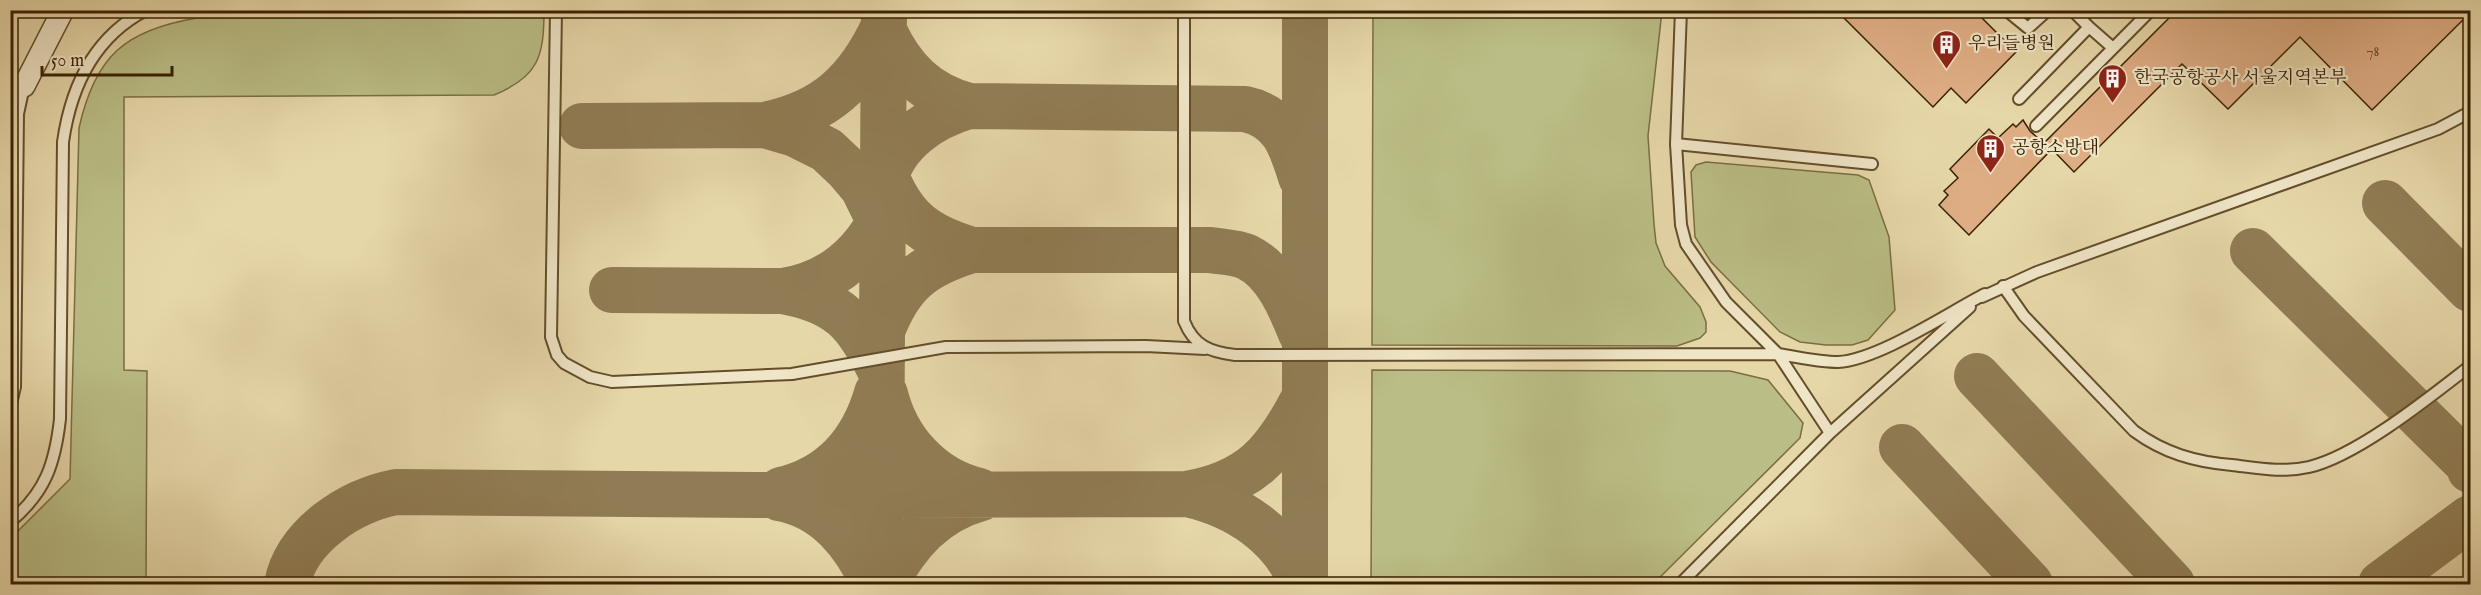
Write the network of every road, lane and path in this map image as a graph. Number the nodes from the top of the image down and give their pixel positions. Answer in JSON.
{"nodes":[{"id":1,"x":63,"y":10,"type":"edge"},
{"id":2,"x":146,"y":10,"type":"edge"},
{"id":3,"x":556,"y":10,"type":"edge"},
{"id":4,"x":1184,"y":10,"type":"edge"},
{"id":5,"x":1681,"y":10,"type":"edge"},
{"id":6,"x":2006,"y":10,"type":"edge"},
{"id":7,"x":2048,"y":10,"type":"edge"},
{"id":8,"x":2072,"y":10,"type":"edge"},
{"id":9,"x":2151,"y":10,"type":"edge"},
{"id":10,"x":2089,"y":27,"type":"junction"},
{"id":11,"x":2113,"y":48,"type":"junction"},
{"id":12,"x":24,"y":86,"type":"joint"},
{"id":13,"x":2019,"y":99,"type":"dead end"},
{"id":14,"x":2470,"y":112,"type":"edge"},
{"id":15,"x":2036,"y":126,"type":"dead end"},
{"id":16,"x":1676,"y":144,"type":"junction"},
{"id":17,"x":1872,"y":165,"type":"dead end"},
{"id":18,"x":2003,"y":286,"type":"junction"},
{"id":19,"x":1985,"y":294,"type":"junction"},
{"id":20,"x":1205,"y":349,"type":"junction"},
{"id":21,"x":1778,"y":354,"type":"junction"},
{"id":22,"x":2470,"y":366,"type":"edge"},
{"id":23,"x":10,"y":408,"type":"edge"},
{"id":24,"x":1830,"y":433,"type":"junction"},
{"id":25,"x":10,"y":522,"type":"edge"},
{"id":26,"x":1680,"y":585,"type":"edge"}],
"edges":[{"from":1,"to":12,"type":"street"},
{"from":2,"to":25,"type":"lane"},
{"from":3,"to":20,"type":"lane"},
{"from":4,"to":20,"type":"lane"},
{"from":5,"to":16,"type":"lane"},
{"from":6,"to":7,"type":"lane"},
{"from":8,"to":10,"type":"lane"},
{"from":9,"to":11,"type":"lane"},
{"from":10,"to":11,"type":"lane"},
{"from":10,"to":13,"type":"lane"},
{"from":11,"to":15,"type":"lane"},
{"from":12,"to":23,"type":"lane"},
{"from":14,"to":18,"type":"lane"},
{"from":16,"to":17,"type":"lane"},
{"from":16,"to":21,"type":"lane"},
{"from":18,"to":19,"type":"lane"},
{"from":18,"to":22,"type":"lane"},
{"from":19,"to":21,"type":"lane"},
{"from":19,"to":24,"type":"lane"},
{"from":20,"to":21,"type":"lane"},
{"from":21,"to":24,"type":"lane"},
{"from":24,"to":26,"type":"lane"}]}
